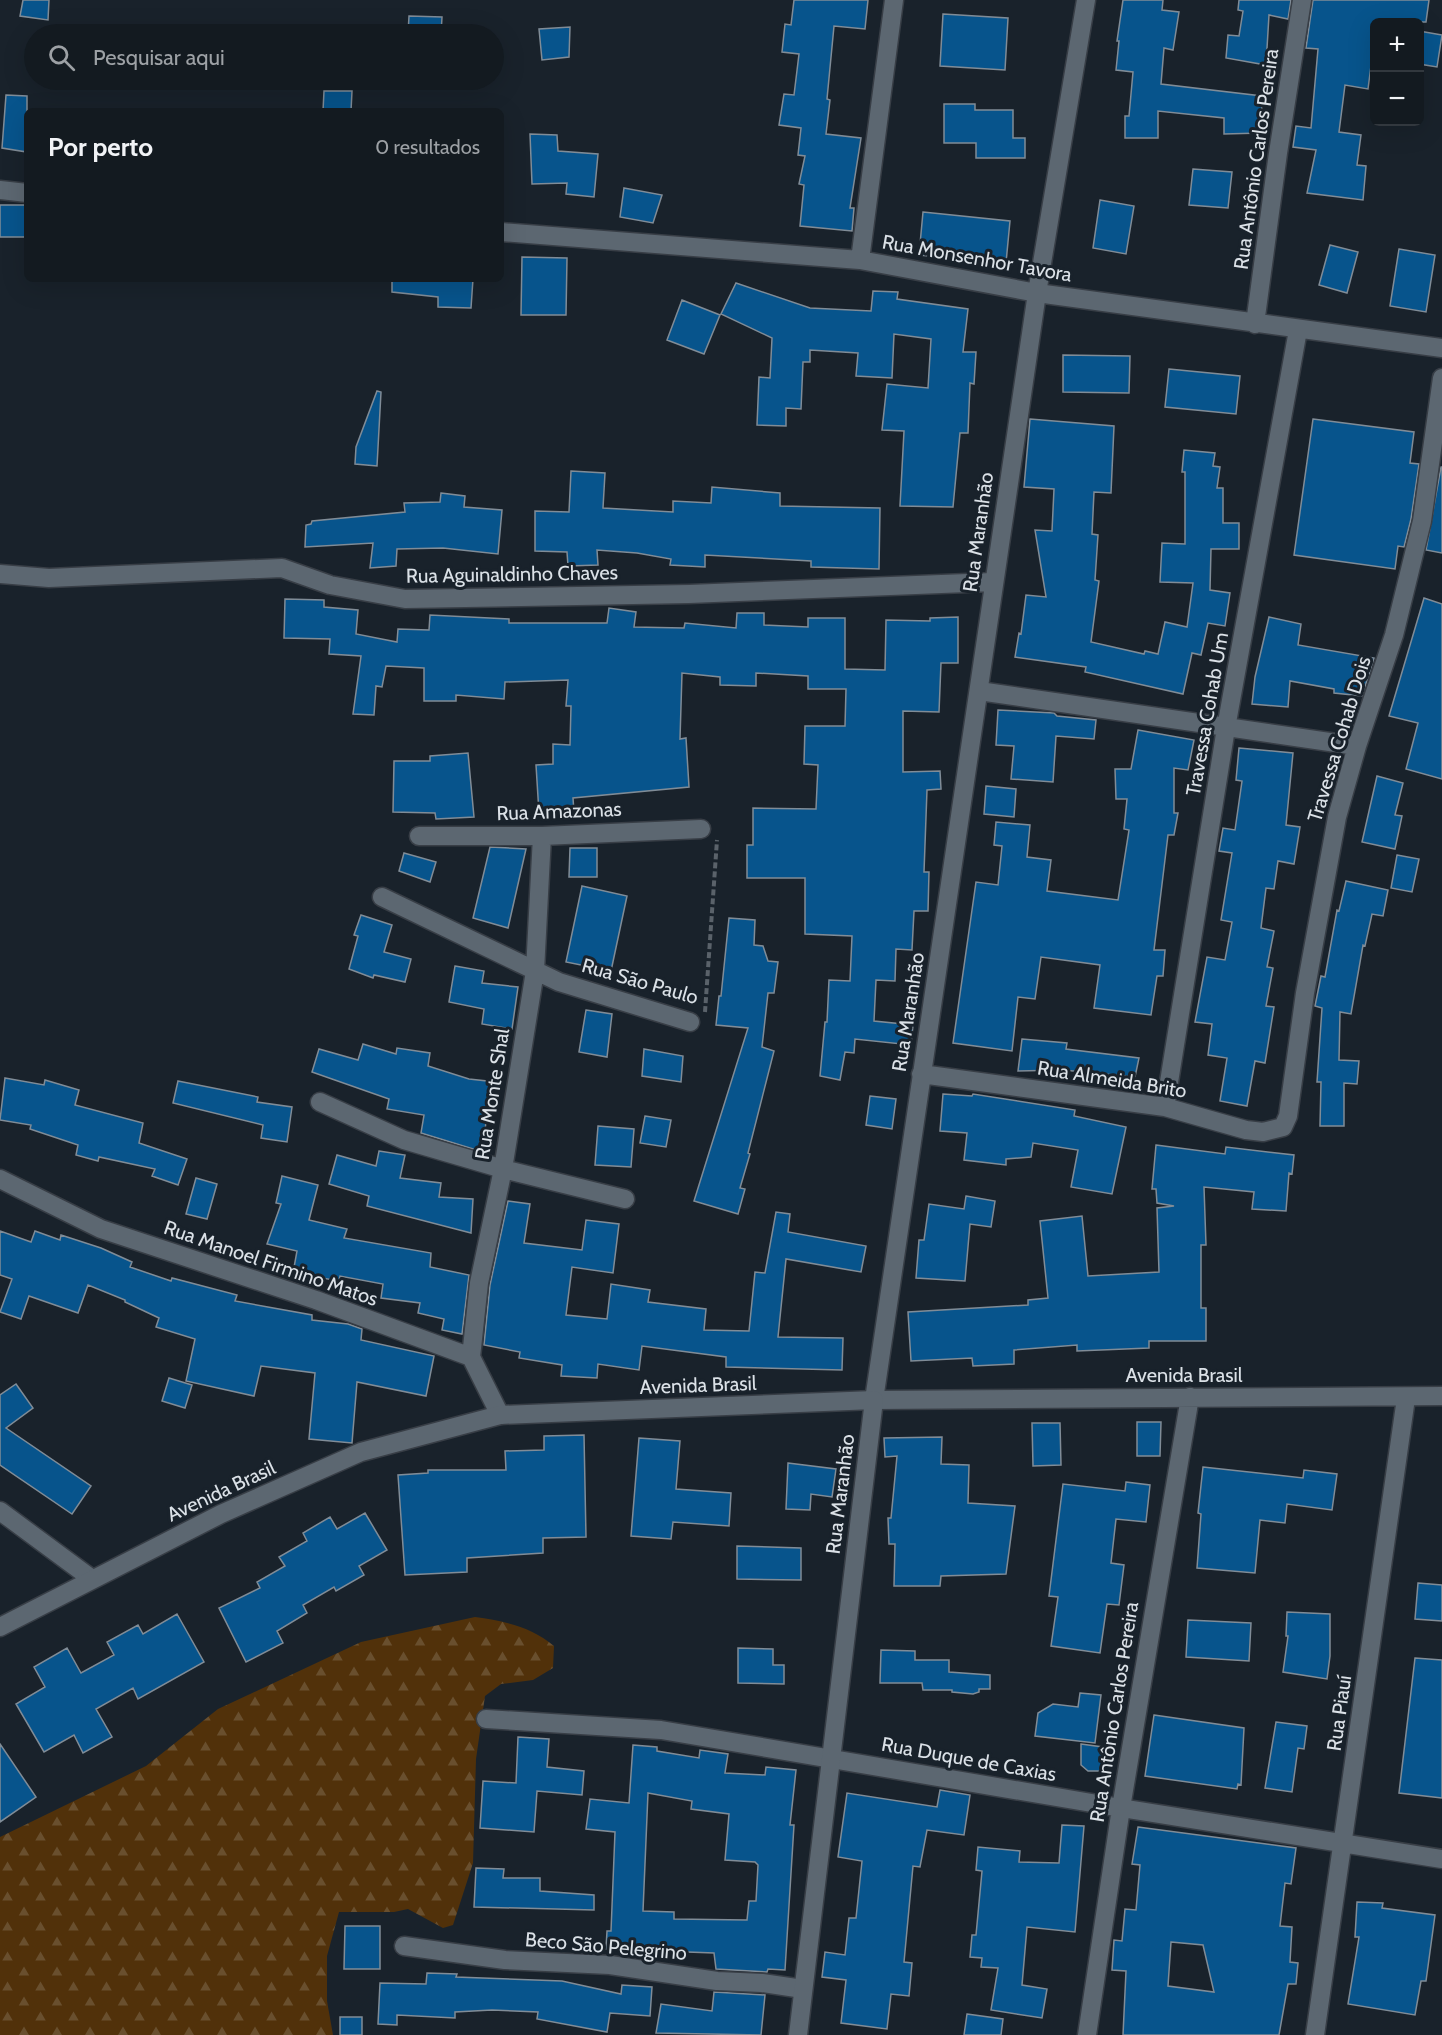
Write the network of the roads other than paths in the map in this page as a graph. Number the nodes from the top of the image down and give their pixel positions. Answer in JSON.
{"nodes":[{"id":1,"x":894,"y":0,"type":"edge"},
{"id":2,"x":1086,"y":0,"type":"edge"},
{"id":3,"x":1302,"y":0,"type":"edge"},
{"id":4,"x":0,"y":190,"type":"edge"},
{"id":5,"x":24,"y":193,"type":"edge"},
{"id":6,"x":504,"y":232,"type":"edge"},
{"id":7,"x":860,"y":260,"type":"junction"},
{"id":8,"x":1037,"y":293,"type":"junction"},
{"id":9,"x":1255,"y":324,"type":"junction"},
{"id":10,"x":1298,"y":330,"type":"junction"},
{"id":11,"x":1442,"y":348,"type":"edge"},
{"id":12,"x":1442,"y":378,"type":"edge"},
{"id":13,"x":0,"y":574,"type":"edge"},
{"id":14,"x":993,"y":582,"type":"junction"},
{"id":15,"x":979,"y":691,"type":"junction"},
{"id":16,"x":1226,"y":728,"type":"junction"},
{"id":17,"x":1357,"y":746,"type":"junction"},
{"id":18,"x":701,"y":829,"type":"road end"},
{"id":19,"x":419,"y":836,"type":"dead end"},
{"id":20,"x":542,"y":836,"type":"junction"},
{"id":21,"x":382,"y":897,"type":"dead end"},
{"id":22,"x":535,"y":971,"type":"junction"},
{"id":23,"x":690,"y":1022,"type":"road end"},
{"id":24,"x":921,"y":1074,"type":"junction"},
{"id":25,"x":320,"y":1102,"type":"dead end"},
{"id":26,"x":1165,"y":1107,"type":"junction"},
{"id":27,"x":1288,"y":1116,"type":"joint"},
{"id":28,"x":503,"y":1169,"type":"junction"},
{"id":29,"x":0,"y":1179,"type":"edge"},
{"id":30,"x":625,"y":1199,"type":"dead end"},
{"id":31,"x":471,"y":1357,"type":"junction"},
{"id":32,"x":1442,"y":1396,"type":"edge"},
{"id":33,"x":1190,"y":1397,"type":"junction"},
{"id":34,"x":1406,"y":1398,"type":"junction"},
{"id":35,"x":874,"y":1400,"type":"junction"},
{"id":36,"x":500,"y":1415,"type":"junction"},
{"id":37,"x":0,"y":1511,"type":"edge"},
{"id":38,"x":92,"y":1579,"type":"junction"},
{"id":39,"x":0,"y":1627,"type":"edge"},
{"id":40,"x":486,"y":1719,"type":"dead end"},
{"id":41,"x":831,"y":1758,"type":"junction"},
{"id":42,"x":1120,"y":1808,"type":"junction"},
{"id":43,"x":1343,"y":1842,"type":"junction"},
{"id":44,"x":1442,"y":1859,"type":"edge"},
{"id":45,"x":404,"y":1946,"type":"dead end"},
{"id":46,"x":803,"y":1989,"type":"junction"},
{"id":47,"x":798,"y":2035,"type":"edge"},
{"id":48,"x":1087,"y":2035,"type":"edge"},
{"id":49,"x":1315,"y":2035,"type":"edge"}],
"edges":[{"from":1,"to":7,"type":"street"},
{"from":2,"to":8,"type":"street","name":"Rua Maranhão"},
{"from":3,"to":9,"type":"street","name":"Rua Antônio Carlos Pereira"},
{"from":4,"to":5,"type":"street"},
{"from":6,"to":7,"type":"street","name":"Rua Monsenhor Tavora"},
{"from":7,"to":8,"type":"street","name":"Rua Monsenhor Tavora"},
{"from":8,"to":9,"type":"street","name":"Rua Monsenhor Tavora"},
{"from":8,"to":14,"type":"street","name":"Rua Maranhão"},
{"from":9,"to":10,"type":"street","name":"Rua Monsenhor Tavora"},
{"from":10,"to":11,"type":"street","name":"Rua Monsenhor Tavora"},
{"from":10,"to":16,"type":"street","name":"Travessa Cohab Um"},
{"from":12,"to":17,"type":"street","name":"Travessa Cohab Dois"},
{"from":13,"to":14,"type":"street","name":"Rua Aguinaldinho Chaves"},
{"from":14,"to":15,"type":"street","name":"Rua Maranhão"},
{"from":15,"to":16,"type":"street"},
{"from":15,"to":24,"type":"street","name":"Rua Maranhão"},
{"from":16,"to":17,"type":"street"},
{"from":16,"to":26,"type":"street","name":"Travessa Cohab Um"},
{"from":17,"to":27,"type":"street","name":"Travessa Cohab Dois"},
{"from":18,"to":20,"type":"street","name":"Rua Amazonas"},
{"from":19,"to":20,"type":"street","name":"Rua Amazonas"},
{"from":20,"to":22,"type":"street","name":"Rua Monte Shal"},
{"from":21,"to":22,"type":"street","name":"Rua São Paulo"},
{"from":22,"to":23,"type":"street","name":"Rua São Paulo"},
{"from":22,"to":28,"type":"street","name":"Rua Monte Shal"},
{"from":24,"to":26,"type":"street","name":"Rua Almeida Brito"},
{"from":24,"to":35,"type":"street","name":"Rua Maranhão"},
{"from":25,"to":28,"type":"street"},
{"from":26,"to":27,"type":"street","name":"Rua Almeida Brito"},
{"from":28,"to":30,"type":"street"},
{"from":28,"to":31,"type":"street","name":"Rua Monte Shal"},
{"from":29,"to":31,"type":"street","name":"Rua Manoel Firmino Matos"},
{"from":31,"to":36,"type":"street"},
{"from":32,"to":34,"type":"street","name":"Avenida Brasil"},
{"from":33,"to":34,"type":"street","name":"Avenida Brasil"},
{"from":33,"to":35,"type":"street","name":"Avenida Brasil"},
{"from":33,"to":42,"type":"street","name":"Rua Antônio Carlos Pereira"},
{"from":34,"to":43,"type":"street","name":"Rua Piauí"},
{"from":35,"to":36,"type":"street","name":"Avenida Brasil"},
{"from":35,"to":41,"type":"street","name":"Rua Maranhão"},
{"from":36,"to":38,"type":"street","name":"Avenida Brasil"},
{"from":37,"to":38,"type":"street"},
{"from":38,"to":39,"type":"street","name":"Avenida Brasil"},
{"from":40,"to":41,"type":"street","name":"Rua Duque de Caxias"},
{"from":41,"to":42,"type":"street","name":"Rua Duque de Caxias"},
{"from":41,"to":46,"type":"street","name":"Rua Maranhão"},
{"from":42,"to":43,"type":"street","name":"Rua Duque de Caxias"},
{"from":42,"to":48,"type":"street","name":"Rua Antônio Carlos Pereira"},
{"from":43,"to":44,"type":"street","name":"Rua Duque de Caxias"},
{"from":43,"to":49,"type":"street","name":"Rua Piauí"},
{"from":45,"to":46,"type":"street","name":"Beco São Pelegrino"},
{"from":46,"to":47,"type":"street","name":"Rua Maranhão"}]}
